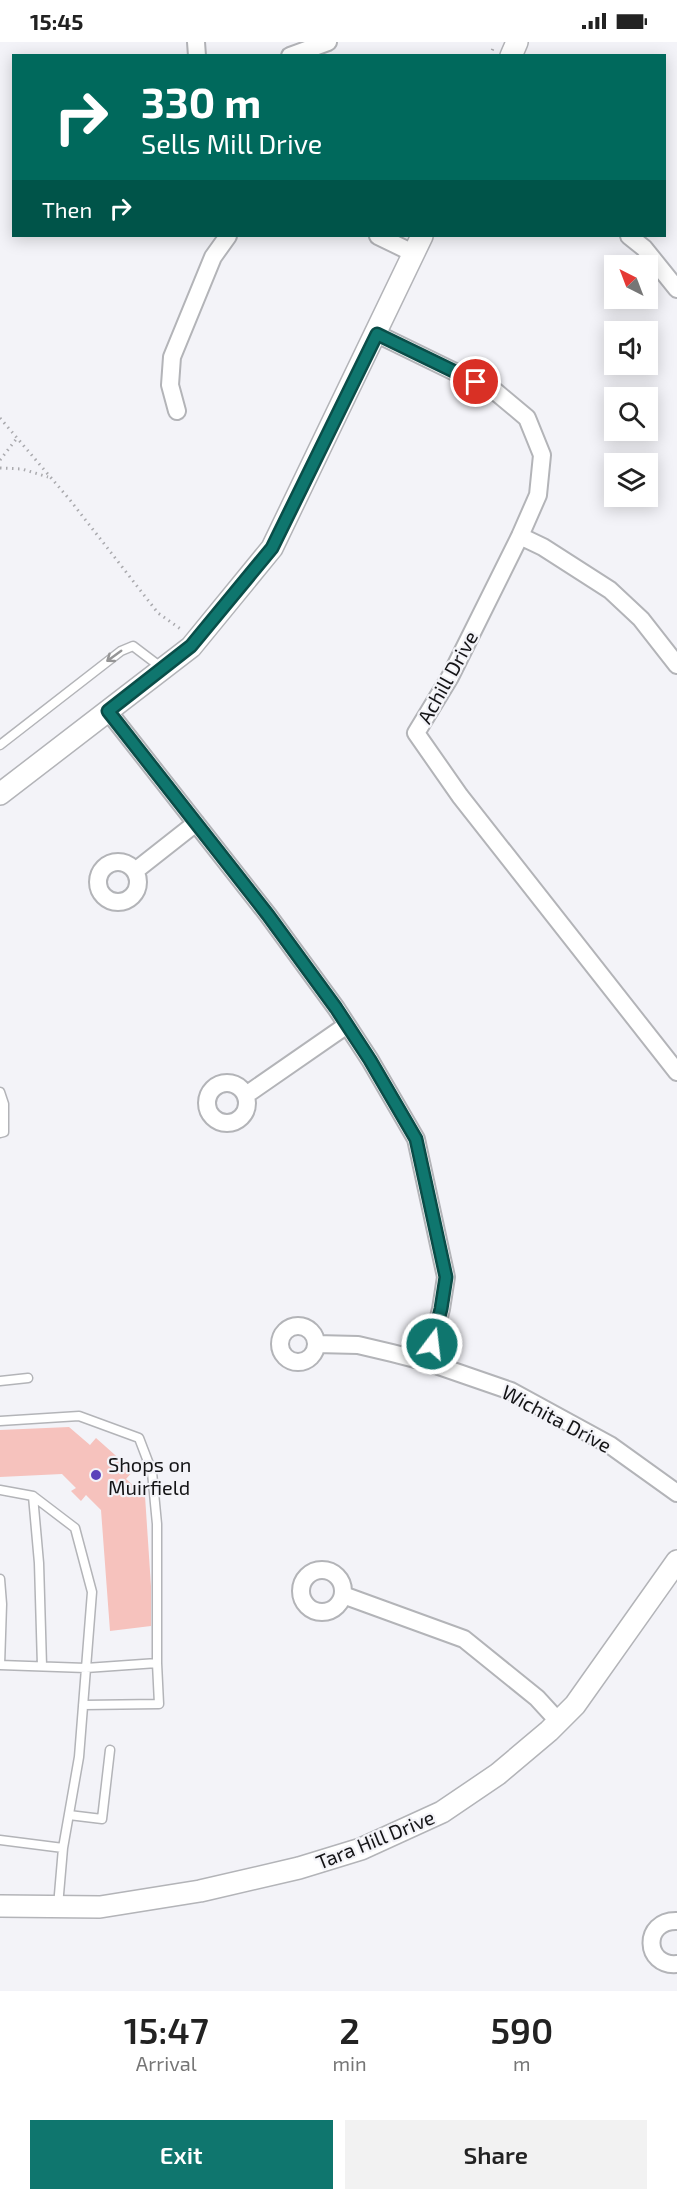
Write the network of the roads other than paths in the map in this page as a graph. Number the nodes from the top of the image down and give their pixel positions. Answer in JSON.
{"nodes":[{"id":1,"x":328,"y":42,"type":"edge"},
{"id":2,"x":295,"y":54,"type":"edge"},
{"id":3,"x":227,"y":237,"type":"edge"},
{"id":4,"x":383,"y":237,"type":"edge"},
{"id":5,"x":630,"y":237,"type":"edge"},
{"id":6,"x":418,"y":244,"type":"edge"},
{"id":7,"x":677,"y":289,"type":"edge"},
{"id":8,"x":377,"y":334,"type":"junction"},
{"id":9,"x":177,"y":411,"type":"dead end"},
{"id":10,"x":520,"y":536,"type":"junction"},
{"id":11,"x":677,"y":665,"type":"edge"},
{"id":12,"x":162,"y":669,"type":"junction"},
{"id":13,"x":108,"y":711,"type":"junction"},
{"id":14,"x":0,"y":745,"type":"edge"},
{"id":15,"x":0,"y":794,"type":"edge"},
{"id":16,"x":196,"y":823,"type":"junction"},
{"id":17,"x":135,"y":871,"type":"dead end"},
{"id":18,"x":347,"y":1025,"type":"junction"},
{"id":19,"x":677,"y":1072,"type":"edge"},
{"id":20,"x":0,"y":1092,"type":"edge"},
{"id":21,"x":246,"y":1095,"type":"dead end"},
{"id":22,"x":0,"y":1134,"type":"edge"},
{"id":23,"x":316,"y":1344,"type":"dead end"},
{"id":24,"x":427,"y":1362,"type":"junction"},
{"id":25,"x":28,"y":1378,"type":"dead end"},
{"id":26,"x":0,"y":1381,"type":"edge"},
{"id":27,"x":0,"y":1421,"type":"edge"},
{"id":28,"x":0,"y":1491,"type":"edge"},
{"id":29,"x":677,"y":1493,"type":"edge"},
{"id":30,"x":33,"y":1496,"type":"junction"},
{"id":31,"x":677,"y":1561,"type":"edge"},
{"id":32,"x":0,"y":1579,"type":"edge"},
{"id":33,"x":343,"y":1595,"type":"dead end"},
{"id":34,"x":157,"y":1663,"type":"junction"},
{"id":35,"x":0,"y":1665,"type":"edge"},
{"id":36,"x":42,"y":1666,"type":"junction"},
{"id":37,"x":87,"y":1668,"type":"junction"},
{"id":38,"x":83,"y":1705,"type":"junction"},
{"id":39,"x":559,"y":1722,"type":"junction"},
{"id":40,"x":110,"y":1750,"type":"dead end"},
{"id":41,"x":69,"y":1815,"type":"junction"},
{"id":42,"x":0,"y":1840,"type":"edge"},
{"id":43,"x":63,"y":1848,"type":"junction"},
{"id":44,"x":0,"y":1906,"type":"edge"},
{"id":45,"x":57,"y":1907,"type":"junction"},
{"id":46,"x":677,"y":1921,"type":"edge"},
{"id":47,"x":677,"y":1964,"type":"edge"}],
"edges":[{"from":1,"to":2,"type":"street"},
{"from":3,"to":9,"type":"street"},
{"from":4,"to":6,"type":"street"},
{"from":5,"to":7,"type":"street"},
{"from":6,"to":8,"type":"street"},
{"from":8,"to":10,"type":"street","name":"Achill Drive"},
{"from":8,"to":12,"type":"street"},
{"from":10,"to":11,"type":"street"},
{"from":10,"to":19,"type":"street","name":"Achill Drive"},
{"from":12,"to":13,"type":"street"},
{"from":12,"to":14,"type":"lane","one_way":true},
{"from":13,"to":15,"type":"street"},
{"from":13,"to":16,"type":"street"},
{"from":16,"to":17,"type":"street"},
{"from":16,"to":18,"type":"street"},
{"from":18,"to":21,"type":"street"},
{"from":18,"to":24,"type":"street"},
{"from":20,"to":22,"type":"lane"},
{"from":23,"to":24,"type":"street","name":"Wichita Drive"},
{"from":24,"to":29,"type":"street","name":"Wichita Drive"},
{"from":25,"to":26,"type":"lane"},
{"from":27,"to":34,"type":"lane"},
{"from":28,"to":30,"type":"lane"},
{"from":30,"to":36,"type":"lane"},
{"from":30,"to":37,"type":"lane"},
{"from":31,"to":39,"type":"street","name":"Tara Hill Drive"},
{"from":32,"to":35,"type":"lane"},
{"from":33,"to":39,"type":"street"},
{"from":34,"to":37,"type":"lane"},
{"from":34,"to":38,"type":"lane"},
{"from":35,"to":36,"type":"lane"},
{"from":36,"to":37,"type":"lane"},
{"from":37,"to":38,"type":"lane"},
{"from":38,"to":41,"type":"lane"},
{"from":39,"to":45,"type":"street","name":"Tara Hill Drive"},
{"from":40,"to":41,"type":"lane"},
{"from":41,"to":43,"type":"lane"},
{"from":42,"to":43,"type":"lane"},
{"from":43,"to":45,"type":"lane"},
{"from":44,"to":45,"type":"street","name":"Tara Hill Drive"},
{"from":46,"to":47,"type":"street"}]}
